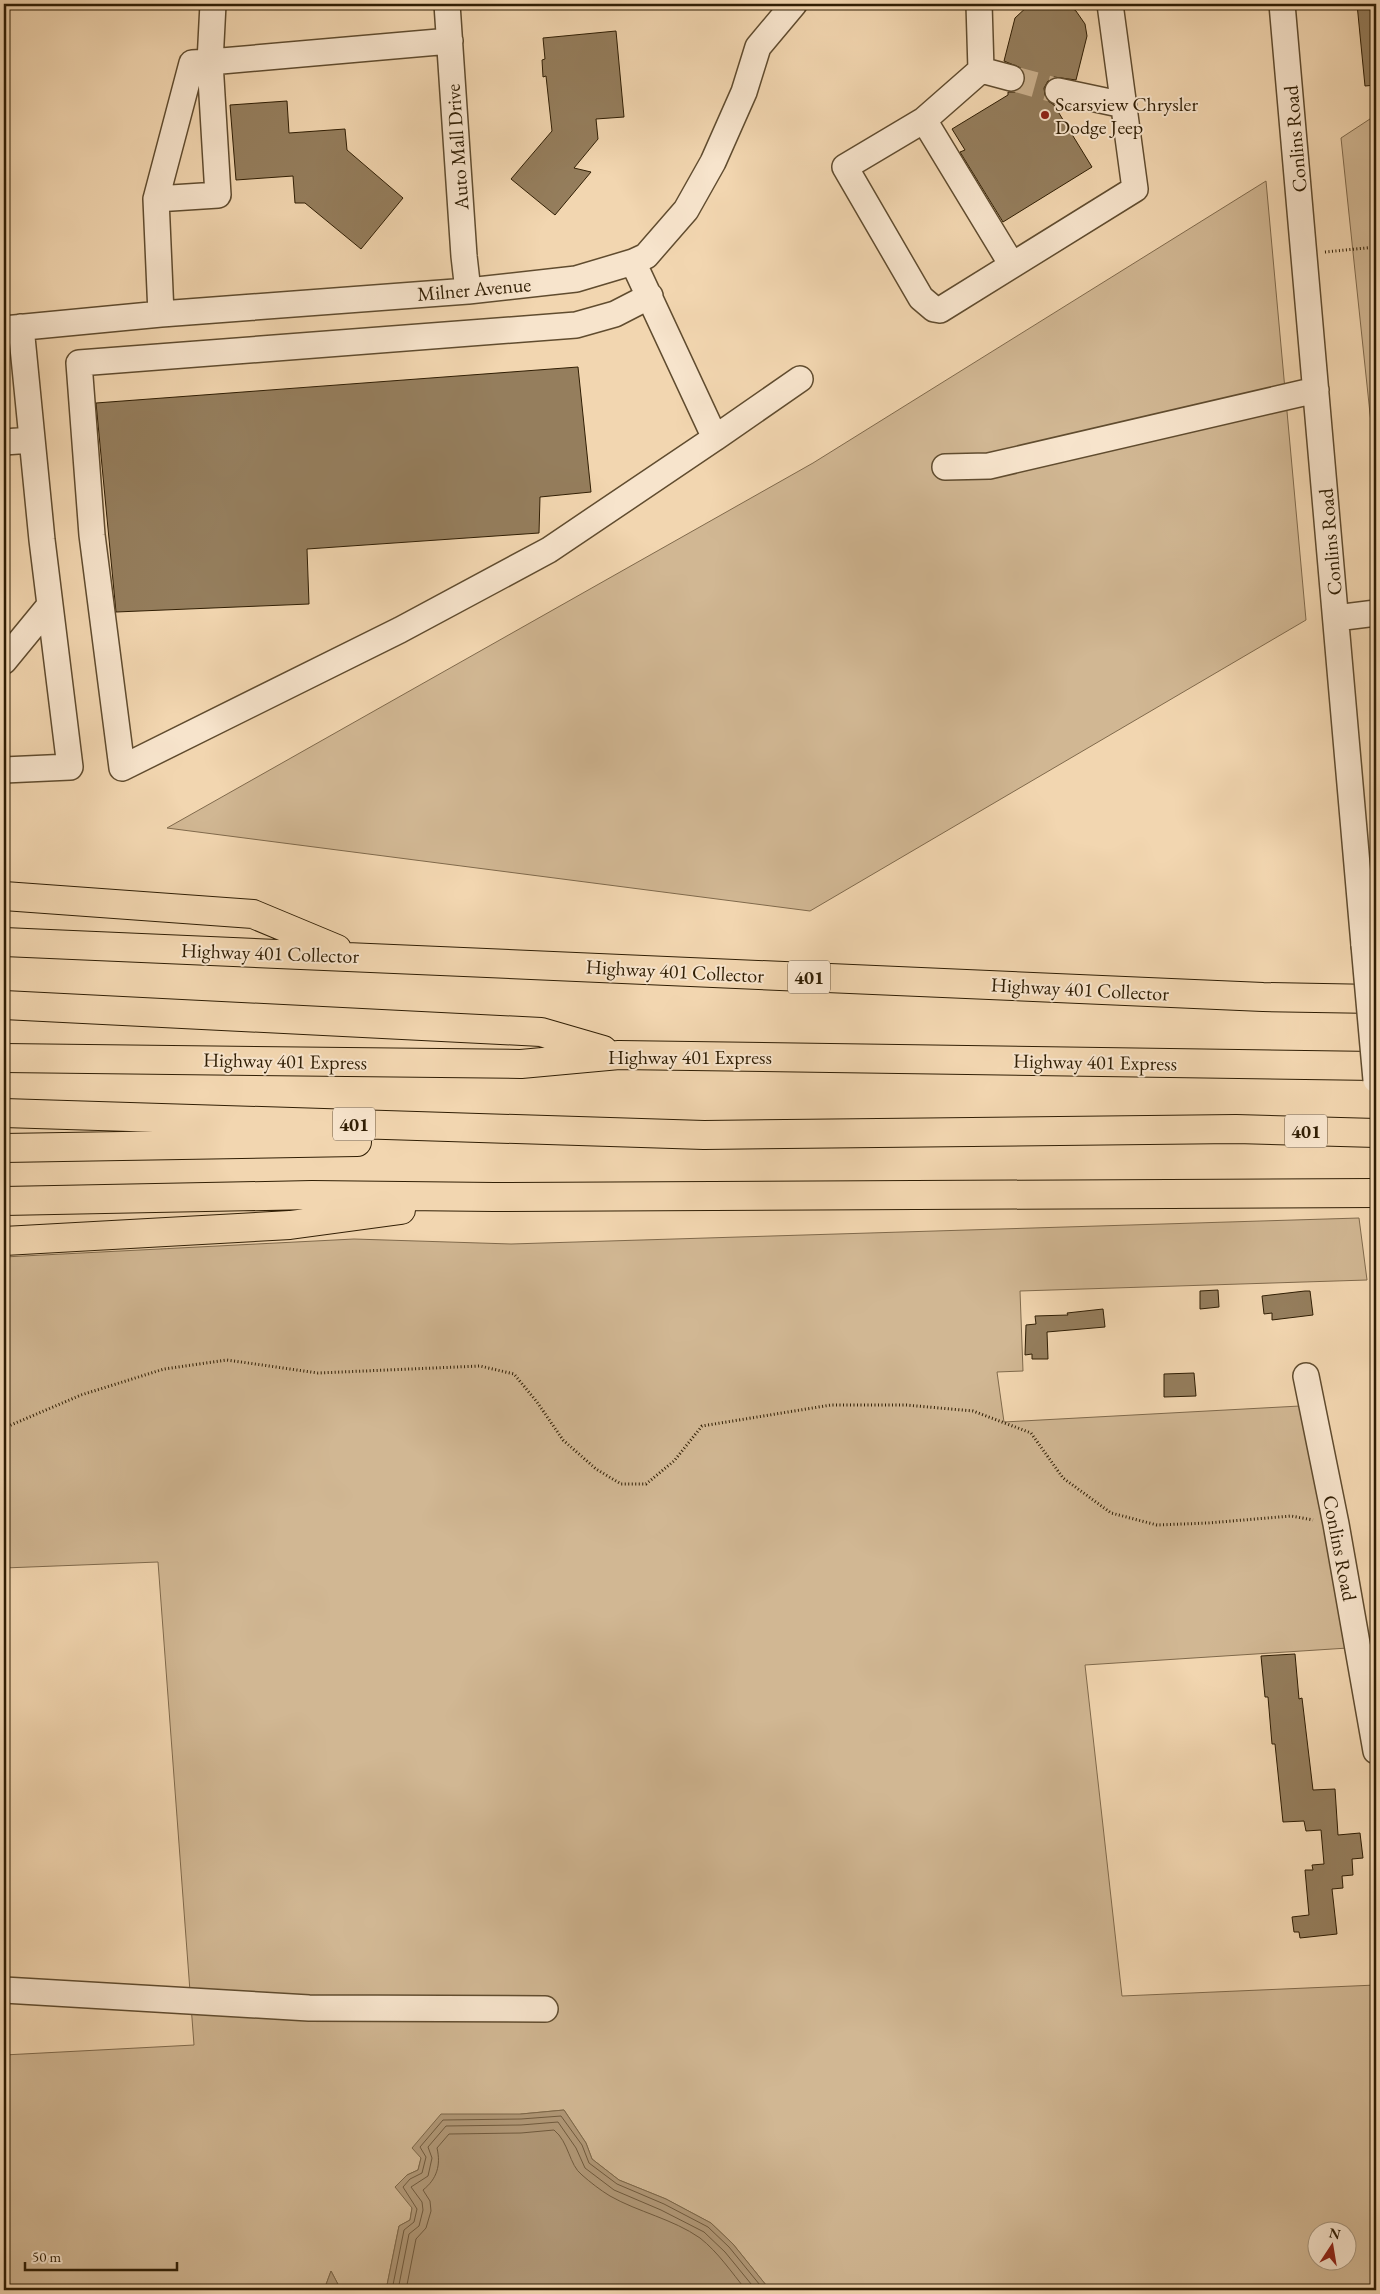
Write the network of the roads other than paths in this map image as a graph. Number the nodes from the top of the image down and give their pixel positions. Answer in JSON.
{"nodes":[{"id":1,"x":213,"y":4,"type":"edge"},
{"id":2,"x":447,"y":4,"type":"edge"},
{"id":3,"x":794,"y":4,"type":"edge"},
{"id":4,"x":979,"y":4,"type":"edge"},
{"id":5,"x":1110,"y":4,"type":"edge"},
{"id":6,"x":1282,"y":4,"type":"edge"},
{"id":7,"x":450,"y":41,"type":"junction"},
{"id":8,"x":210,"y":62,"type":"junction"},
{"id":9,"x":981,"y":70,"type":"junction"},
{"id":10,"x":1011,"y":78,"type":"tunnel mouth"},
{"id":11,"x":1058,"y":91,"type":"tunnel mouth"},
{"id":12,"x":1124,"y":106,"type":"junction"},
{"id":13,"x":924,"y":120,"type":"junction"},
{"id":14,"x":156,"y":199,"type":"junction"},
{"id":15,"x":633,"y":262,"type":"junction"},
{"id":16,"x":1012,"y":265,"type":"junction"},
{"id":17,"x":468,"y":291,"type":"junction"},
{"id":18,"x":650,"y":296,"type":"junction"},
{"id":19,"x":161,"y":314,"type":"junction"},
{"id":20,"x":12,"y":328,"type":"edge"},
{"id":21,"x":800,"y":379,"type":"dead end"},
{"id":22,"x":1316,"y":390,"type":"junction"},
{"id":23,"x":715,"y":438,"type":"junction"},
{"id":24,"x":32,"y":440,"type":"junction"},
{"id":25,"x":4,"y":442,"type":"edge"},
{"id":26,"x":945,"y":467,"type":"dead end"},
{"id":27,"x":50,"y":605,"type":"junction"},
{"id":28,"x":1376,"y":613,"type":"edge"},
{"id":29,"x":1336,"y":618,"type":"junction"},
{"id":30,"x":4,"y":660,"type":"edge"},
{"id":31,"x":4,"y":770,"type":"edge"},
{"id":32,"x":4,"y":896,"type":"edge"},
{"id":33,"x":4,"y":942,"type":"edge"},
{"id":34,"x":355,"y":956,"type":"junction"},
{"id":35,"x":1376,"y":999,"type":"edge"},
{"id":36,"x":4,"y":1005,"type":"edge"},
{"id":37,"x":619,"y":1055,"type":"junction"},
{"id":38,"x":4,"y":1058,"type":"edge"},
{"id":39,"x":1376,"y":1066,"type":"edge"},
{"id":40,"x":1376,"y":1080,"type":"edge"},
{"id":41,"x":4,"y":1113,"type":"edge"},
{"id":42,"x":1376,"y":1133,"type":"edge"},
{"id":43,"x":704,"y":1135,"type":"junction"},
{"id":44,"x":4,"y":1148,"type":"edge"},
{"id":45,"x":1376,"y":1193,"type":"edge"},
{"id":46,"x":494,"y":1197,"type":"junction"},
{"id":47,"x":4,"y":1201,"type":"edge"},
{"id":48,"x":4,"y":1241,"type":"edge"},
{"id":49,"x":1306,"y":1376,"type":"dead end"},
{"id":50,"x":1376,"y":1751,"type":"edge"},
{"id":51,"x":4,"y":1990,"type":"edge"},
{"id":52,"x":545,"y":2009,"type":"dead end"}],
"edges":[{"from":1,"to":8,"type":"street"},
{"from":2,"to":7,"type":"street","name":"Auto Mall Drive"},
{"from":3,"to":15,"type":"street","name":"Milner Avenue"},
{"from":4,"to":9,"type":"street"},
{"from":5,"to":12,"type":"street"},
{"from":6,"to":22,"type":"street","name":"Conlins Road"},
{"from":7,"to":8,"type":"street"},
{"from":7,"to":17,"type":"street","name":"Auto Mall Drive"},
{"from":8,"to":14,"type":"street"},
{"from":8,"to":14,"type":"street"},
{"from":9,"to":10,"type":"street"},
{"from":9,"to":13,"type":"street"},
{"from":11,"to":12,"type":"street"},
{"from":12,"to":16,"type":"street"},
{"from":13,"to":16,"type":"street"},
{"from":13,"to":16,"type":"street"},
{"from":14,"to":19,"type":"street"},
{"from":15,"to":17,"type":"street","name":"Milner Avenue"},
{"from":15,"to":18,"type":"street"},
{"from":17,"to":19,"type":"street","name":"Milner Avenue"},
{"from":18,"to":23,"type":"street"},
{"from":18,"to":23,"type":"street"},
{"from":19,"to":20,"type":"street","name":"Milner Avenue"},
{"from":20,"to":24,"type":"street"},
{"from":21,"to":23,"type":"street"},
{"from":22,"to":26,"type":"street"},
{"from":22,"to":29,"type":"street","name":"Conlins Road"},
{"from":24,"to":25,"type":"street"},
{"from":24,"to":27,"type":"street"},
{"from":27,"to":30,"type":"street"},
{"from":27,"to":31,"type":"street"},
{"from":28,"to":29,"type":"street"},
{"from":29,"to":40,"type":"street","name":"Conlins Road","bridge":true},
{"from":32,"to":34,"type":"highway"},
{"from":33,"to":34,"type":"highway","name":"Highway 401 Collector","number":"401"},
{"from":34,"to":35,"type":"highway","name":"Highway 401 Collector","number":"401"},
{"from":36,"to":37,"type":"highway"},
{"from":37,"to":38,"type":"highway","name":"Highway 401 Express"},
{"from":37,"to":39,"type":"highway","name":"Highway 401 Express"},
{"from":41,"to":43,"type":"highway","number":"401"},
{"from":42,"to":43,"type":"highway","number":"401"},
{"from":43,"to":44,"type":"highway"},
{"from":45,"to":46,"type":"highway"},
{"from":46,"to":47,"type":"highway"},
{"from":46,"to":48,"type":"highway"},
{"from":49,"to":50,"type":"street","name":"Conlins Road"},
{"from":51,"to":52,"type":"street"}]}
